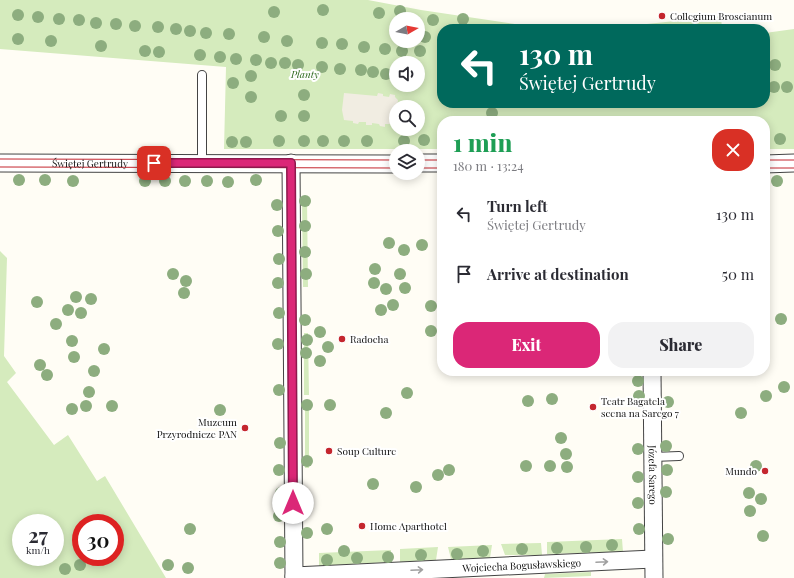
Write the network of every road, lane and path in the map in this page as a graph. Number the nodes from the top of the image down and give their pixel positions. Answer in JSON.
{"nodes":[{"id":1,"x":202,"y":75,"type":"dead end"},
{"id":2,"x":0,"y":162,"type":"edge"},
{"id":3,"x":202,"y":163,"type":"junction"},
{"id":4,"x":291,"y":163,"type":"junction"},
{"id":5,"x":794,"y":163,"type":"edge"},
{"id":6,"x":389,"y":164,"type":"edge"},
{"id":7,"x":425,"y":164,"type":"edge"},
{"id":8,"x":437,"y":164,"type":"edge"},
{"id":9,"x":770,"y":164,"type":"edge"},
{"id":10,"x":652,"y":376,"type":"edge"},
{"id":11,"x":678,"y":456,"type":"dead end"},
{"id":12,"x":653,"y":457,"type":"junction"},
{"id":13,"x":653,"y":559,"type":"junction"},
{"id":14,"x":294,"y":577,"type":"edge"},
{"id":15,"x":654,"y":578,"type":"edge"}],
"edges":[{"from":1,"to":3,"type":"lane"},
{"from":2,"to":3,"type":"street","name":"Świętej Gertrudy"},
{"from":3,"to":4,"type":"street","name":"Świętej Gertrudy"},
{"from":4,"to":6,"type":"street","name":"Świętej Gertrudy"},
{"from":4,"to":14,"type":"street"},
{"from":5,"to":9,"type":"street"},
{"from":7,"to":8,"type":"street"},
{"from":10,"to":12,"type":"street","name":"Józefa Sarego"},
{"from":11,"to":12,"type":"lane"},
{"from":12,"to":13,"type":"street","name":"Józefa Sarego"},
{"from":14,"to":13,"type":"street","name":"Wojciecha Bogusławskiego","one_way":true},
{"from":13,"to":15,"type":"street","name":"Józefa Sarego"}]}
